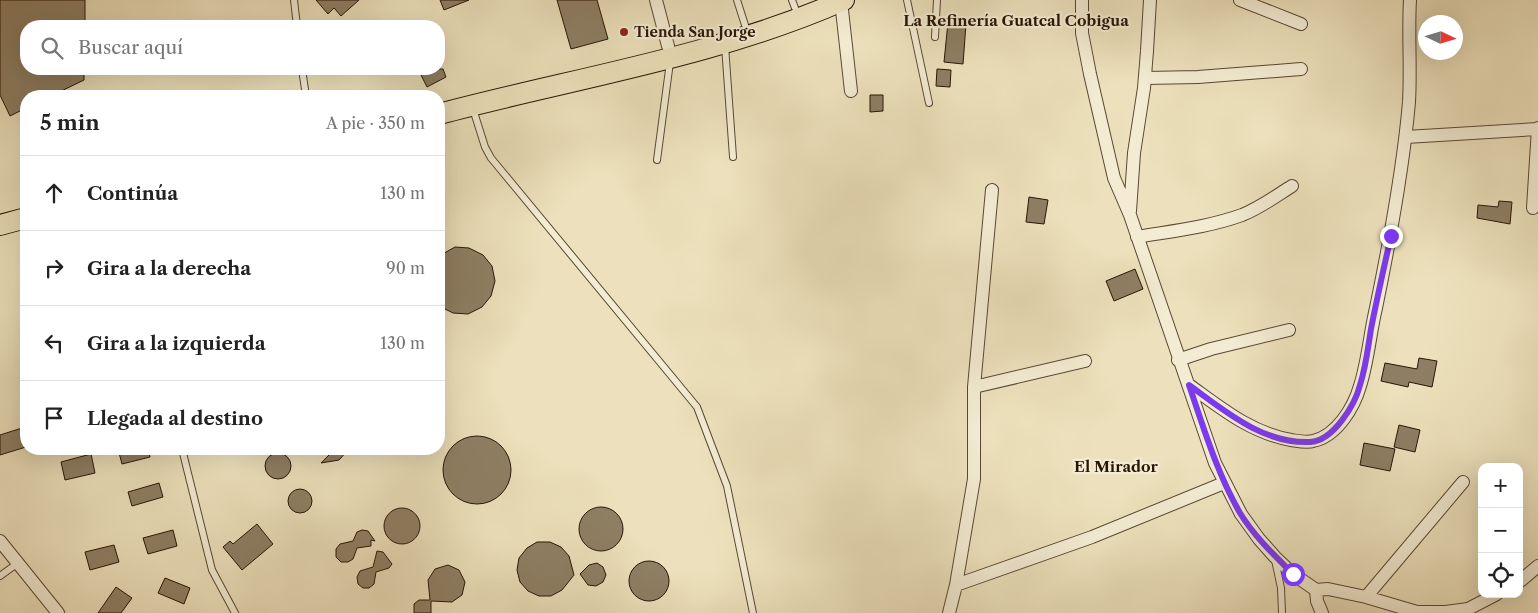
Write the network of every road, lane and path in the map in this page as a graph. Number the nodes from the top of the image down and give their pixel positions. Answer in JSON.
{"nodes":[{"id":1,"x":294,"y":0,"type":"edge"},
{"id":2,"x":656,"y":0,"type":"edge"},
{"id":3,"x":737,"y":0,"type":"edge"},
{"id":4,"x":814,"y":0,"type":"edge"},
{"id":5,"x":907,"y":0,"type":"edge"},
{"id":6,"x":937,"y":0,"type":"edge"},
{"id":7,"x":1082,"y":0,"type":"edge"},
{"id":8,"x":1150,"y":0,"type":"edge"},
{"id":9,"x":1240,"y":0,"type":"edge"},
{"id":10,"x":1410,"y":0,"type":"edge"},
{"id":11,"x":842,"y":1,"type":"edge"},
{"id":12,"x":794,"y":4,"type":"edge"},
{"id":13,"x":296,"y":20,"type":"edge"},
{"id":14,"x":1301,"y":24,"type":"dead end"},
{"id":15,"x":745,"y":25,"type":"junction"},
{"id":16,"x":935,"y":37,"type":"dead end"},
{"id":17,"x":724,"y":42,"type":"junction"},
{"id":18,"x":669,"y":52,"type":"junction"},
{"id":19,"x":1301,"y":69,"type":"dead end"},
{"id":20,"x":303,"y":75,"type":"edge"},
{"id":21,"x":1145,"y":78,"type":"junction"},
{"id":22,"x":305,"y":90,"type":"edge"},
{"id":23,"x":851,"y":92,"type":"dead end"},
{"id":24,"x":445,"y":102,"type":"edge"},
{"id":25,"x":930,"y":103,"type":"dead end"},
{"id":26,"x":472,"y":105,"type":"junction"},
{"id":27,"x":445,"y":112,"type":"edge"},
{"id":28,"x":1538,"y":129,"type":"edge"},
{"id":29,"x":1406,"y":137,"type":"junction"},
{"id":30,"x":733,"y":157,"type":"dead end"},
{"id":31,"x":657,"y":160,"type":"dead end"},
{"id":32,"x":1292,"y":186,"type":"dead end"},
{"id":33,"x":992,"y":190,"type":"dead end"},
{"id":34,"x":1532,"y":208,"type":"dead end"},
{"id":35,"x":1130,"y":215,"type":"junction"},
{"id":36,"x":20,"y":220,"type":"edge"},
{"id":37,"x":0,"y":225,"type":"edge"},
{"id":38,"x":20,"y":231,"type":"edge"},
{"id":39,"x":0,"y":236,"type":"edge"},
{"id":40,"x":1137,"y":237,"type":"junction"},
{"id":41,"x":1289,"y":330,"type":"dead end"},
{"id":42,"x":1178,"y":360,"type":"junction"},
{"id":43,"x":1085,"y":361,"type":"dead end"},
{"id":44,"x":1189,"y":385,"type":"junction"},
{"id":45,"x":974,"y":387,"type":"junction"},
{"id":46,"x":183,"y":455,"type":"edge"},
{"id":47,"x":1463,"y":482,"type":"dead end"},
{"id":48,"x":1224,"y":483,"type":"junction"},
{"id":49,"x":0,"y":541,"type":"edge"},
{"id":50,"x":1275,"y":556,"type":"junction"},
{"id":51,"x":18,"y":563,"type":"junction"},
{"id":52,"x":1538,"y":566,"type":"edge"},
{"id":53,"x":0,"y":576,"type":"edge"},
{"id":54,"x":1523,"y":579,"type":"edge"},
{"id":55,"x":956,"y":585,"type":"junction"},
{"id":56,"x":1316,"y":590,"type":"junction"},
{"id":57,"x":1366,"y":597,"type":"junction"},
{"id":58,"x":1490,"y":598,"type":"edge"},
{"id":59,"x":58,"y":613,"type":"edge"},
{"id":60,"x":235,"y":613,"type":"edge"},
{"id":61,"x":753,"y":613,"type":"edge"},
{"id":62,"x":949,"y":613,"type":"edge"},
{"id":63,"x":1282,"y":613,"type":"edge"},
{"id":64,"x":1322,"y":613,"type":"edge"}],
"edges":[{"from":1,"to":13,"type":"lane"},
{"from":2,"to":18,"type":"street"},
{"from":3,"to":15,"type":"lane"},
{"from":4,"to":12,"type":"main road"},
{"from":5,"to":25,"type":"lane"},
{"from":6,"to":16,"type":"lane"},
{"from":7,"to":35,"type":"street"},
{"from":8,"to":21,"type":"street"},
{"from":9,"to":14,"type":"street"},
{"from":10,"to":29,"type":"street"},
{"from":11,"to":17,"type":"main road"},
{"from":11,"to":23,"type":"street"},
{"from":12,"to":15,"type":"main road"},
{"from":15,"to":18,"type":"main road"},
{"from":17,"to":18,"type":"main road"},
{"from":17,"to":30,"type":"lane"},
{"from":18,"to":24,"type":"main road"},
{"from":18,"to":26,"type":"main road"},
{"from":18,"to":31,"type":"lane"},
{"from":19,"to":21,"type":"street"},
{"from":20,"to":22,"type":"lane"},
{"from":21,"to":35,"type":"street"},
{"from":26,"to":27,"type":"main road"},
{"from":26,"to":61,"type":"lane"},
{"from":28,"to":29,"type":"street"},
{"from":28,"to":34,"type":"street"},
{"from":29,"to":44,"type":"street"},
{"from":32,"to":40,"type":"street"},
{"from":33,"to":45,"type":"street"},
{"from":35,"to":40,"type":"street"},
{"from":36,"to":37,"type":"main road"},
{"from":38,"to":39,"type":"main road"},
{"from":40,"to":42,"type":"street"},
{"from":41,"to":42,"type":"street"},
{"from":42,"to":44,"type":"street"},
{"from":43,"to":45,"type":"street"},
{"from":44,"to":48,"type":"street"},
{"from":45,"to":55,"type":"street"},
{"from":46,"to":60,"type":"lane"},
{"from":47,"to":57,"type":"street"},
{"from":48,"to":50,"type":"street"},
{"from":48,"to":55,"type":"street"},
{"from":49,"to":51,"type":"street"},
{"from":50,"to":56,"type":"street"},
{"from":50,"to":63,"type":"lane"},
{"from":51,"to":53,"type":"lane"},
{"from":51,"to":59,"type":"street"},
{"from":52,"to":54,"type":"street"},
{"from":55,"to":62,"type":"street"},
{"from":56,"to":57,"type":"street"},
{"from":56,"to":64,"type":"street"},
{"from":57,"to":58,"type":"street"}]}
